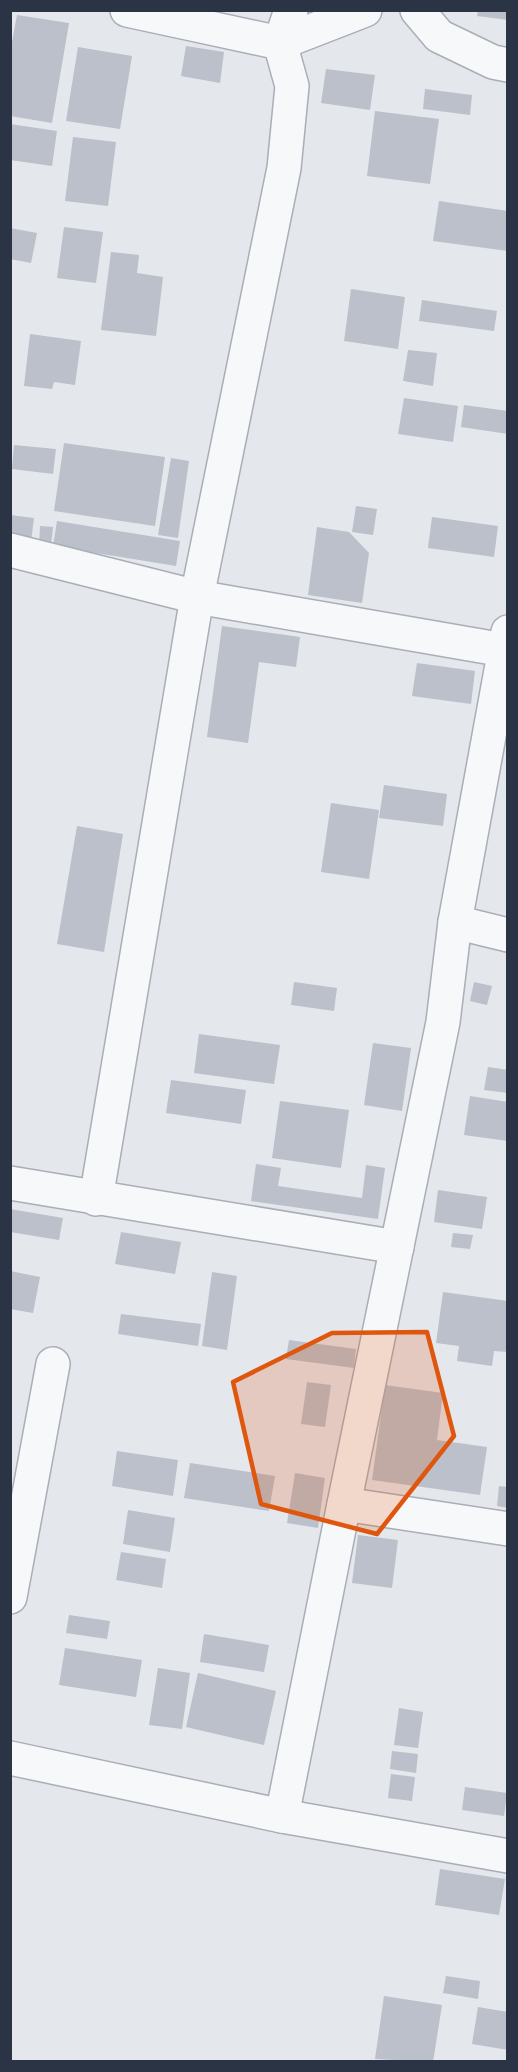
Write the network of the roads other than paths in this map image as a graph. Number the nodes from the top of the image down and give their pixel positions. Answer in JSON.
{"nodes":[{"id":1,"x":128,"y":10,"type":"edge"},
{"id":2,"x":291,"y":10,"type":"edge"},
{"id":3,"x":365,"y":10,"type":"edge"},
{"id":4,"x":417,"y":10,"type":"edge"},
{"id":5,"x":280,"y":43,"type":"junction"},
{"id":6,"x":507,"y":65,"type":"edge"},
{"id":7,"x":10,"y":550,"type":"edge"},
{"id":8,"x":197,"y":597,"type":"junction"},
{"id":9,"x":506,"y":641,"type":"edge"},
{"id":10,"x":455,"y":922,"type":"junction"},
{"id":11,"x":507,"y":935,"type":"edge"},
{"id":12,"x":10,"y":1183,"type":"edge"},
{"id":13,"x":96,"y":1199,"type":"junction"},
{"id":14,"x":397,"y":1247,"type":"junction"},
{"id":15,"x":53,"y":1364,"type":"dead end"},
{"id":16,"x":344,"y":1504,"type":"junction"},
{"id":17,"x":507,"y":1529,"type":"edge"},
{"id":18,"x":10,"y":1597,"type":"edge"},
{"id":19,"x":10,"y":1758,"type":"edge"},
{"id":20,"x":282,"y":1816,"type":"junction"},
{"id":21,"x":507,"y":1856,"type":"edge"}],
"edges":[{"from":1,"to":5,"type":"street"},
{"from":2,"to":5,"type":"street"},
{"from":3,"to":5,"type":"street"},
{"from":4,"to":6,"type":"street"},
{"from":5,"to":8,"type":"street"},
{"from":7,"to":8,"type":"street"},
{"from":8,"to":9,"type":"street"},
{"from":8,"to":13,"type":"street"},
{"from":9,"to":10,"type":"street"},
{"from":10,"to":11,"type":"street"},
{"from":10,"to":14,"type":"street"},
{"from":12,"to":13,"type":"street"},
{"from":13,"to":14,"type":"street"},
{"from":14,"to":16,"type":"street"},
{"from":15,"to":18,"type":"street"},
{"from":16,"to":17,"type":"street"},
{"from":16,"to":20,"type":"street"},
{"from":19,"to":20,"type":"street"},
{"from":20,"to":21,"type":"street"}]}
